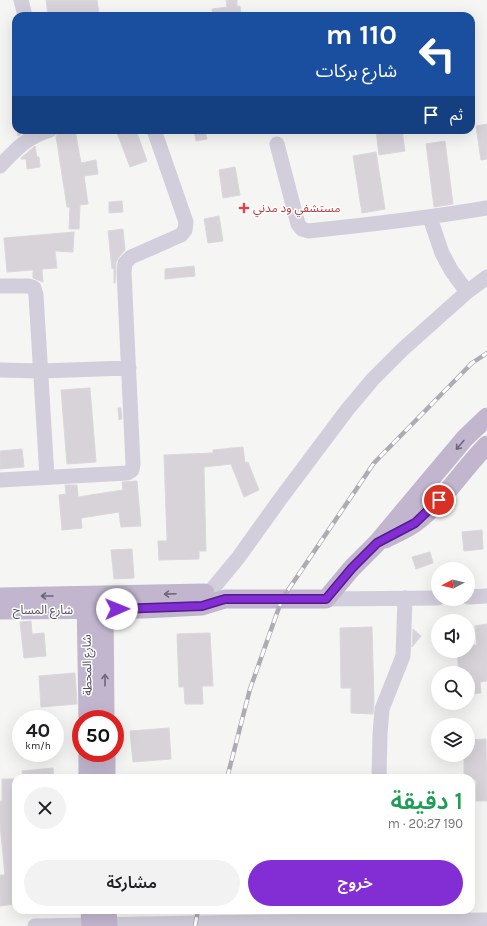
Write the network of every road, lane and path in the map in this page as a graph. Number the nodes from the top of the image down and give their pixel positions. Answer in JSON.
{"nodes":[{"id":1,"x":21,"y":0,"type":"edge"},
{"id":2,"x":24,"y":12,"type":"edge"},
{"id":3,"x":39,"y":134,"type":"edge"},
{"id":4,"x":155,"y":134,"type":"edge"},
{"id":5,"x":277,"y":144,"type":"dead end"},
{"id":6,"x":0,"y":166,"type":"edge"},
{"id":7,"x":487,"y":208,"type":"edge"},
{"id":8,"x":430,"y":218,"type":"junction"},
{"id":9,"x":487,"y":277,"type":"edge"},
{"id":10,"x":0,"y":286,"type":"edge"},
{"id":11,"x":467,"y":292,"type":"junction"},
{"id":12,"x":129,"y":368,"type":"junction"},
{"id":13,"x":0,"y":370,"type":"edge"},
{"id":14,"x":40,"y":371,"type":"junction"},
{"id":15,"x":487,"y":417,"type":"edge"},
{"id":16,"x":487,"y":446,"type":"edge"},
{"id":17,"x":47,"y":477,"type":"junction"},
{"id":18,"x":0,"y":480,"type":"edge"},
{"id":19,"x":377,"y":543,"type":"junction"},
{"id":20,"x":0,"y":596,"type":"edge"},
{"id":21,"x":487,"y":596,"type":"edge"},
{"id":22,"x":475,"y":597,"type":"edge"},
{"id":23,"x":406,"y":598,"type":"junction"},
{"id":24,"x":431,"y":598,"type":"edge"},
{"id":25,"x":212,"y":599,"type":"junction"},
{"id":26,"x":326,"y":599,"type":"junction"},
{"id":27,"x":95,"y":603,"type":"junction"},
{"id":28,"x":0,"y":610,"type":"edge"},
{"id":29,"x":89,"y":710,"type":"edge"},
{"id":30,"x":104,"y":710,"type":"edge"},
{"id":31,"x":88,"y":762,"type":"edge"},
{"id":32,"x":106,"y":762,"type":"edge"},
{"id":33,"x":88,"y":774,"type":"edge"},
{"id":34,"x":106,"y":774,"type":"edge"},
{"id":35,"x":379,"y":774,"type":"edge"},
{"id":36,"x":104,"y":914,"type":"edge"},
{"id":37,"x":377,"y":916,"type":"edge"},
{"id":38,"x":487,"y":920,"type":"edge"},
{"id":39,"x":97,"y":922,"type":"edge"},
{"id":40,"x":35,"y":926,"type":"edge"}],
"edges":[{"from":1,"to":2,"type":"street"},
{"from":3,"to":6,"type":"street"},
{"from":4,"to":12,"type":"street"},
{"from":5,"to":8,"type":"street"},
{"from":7,"to":8,"type":"street"},
{"from":8,"to":11,"type":"street"},
{"from":9,"to":11,"type":"street"},
{"from":10,"to":14,"type":"street"},
{"from":11,"to":25,"type":"street"},
{"from":12,"to":14,"type":"street"},
{"from":12,"to":17,"type":"street"},
{"from":13,"to":14,"type":"street"},
{"from":14,"to":17,"type":"street"},
{"from":15,"to":19,"type":"main road","one_way":true},
{"from":16,"to":19,"type":"main road"},
{"from":17,"to":18,"type":"street"},
{"from":19,"to":26,"type":"main road"},
{"from":27,"to":20,"type":"main road","name":"شارع المساح","one_way":true},
{"from":21,"to":22,"type":"street"},
{"from":23,"to":24,"type":"street"},
{"from":23,"to":26,"type":"street"},
{"from":23,"to":35,"type":"street"},
{"from":25,"to":26,"type":"main road"},
{"from":25,"to":27,"type":"main road"},
{"from":27,"to":28,"type":"main road","name":"شارع المساح"},
{"from":27,"to":29,"type":"main road","name":"شارع المحطة"},
{"from":30,"to":27,"type":"main road","name":"شارع المحطة","one_way":true},
{"from":31,"to":33,"type":"main road"},
{"from":32,"to":34,"type":"main road"},
{"from":36,"to":39,"type":"main road"},
{"from":37,"to":38,"type":"street"},
{"from":37,"to":39,"type":"street"},
{"from":39,"to":40,"type":"street"}]}
